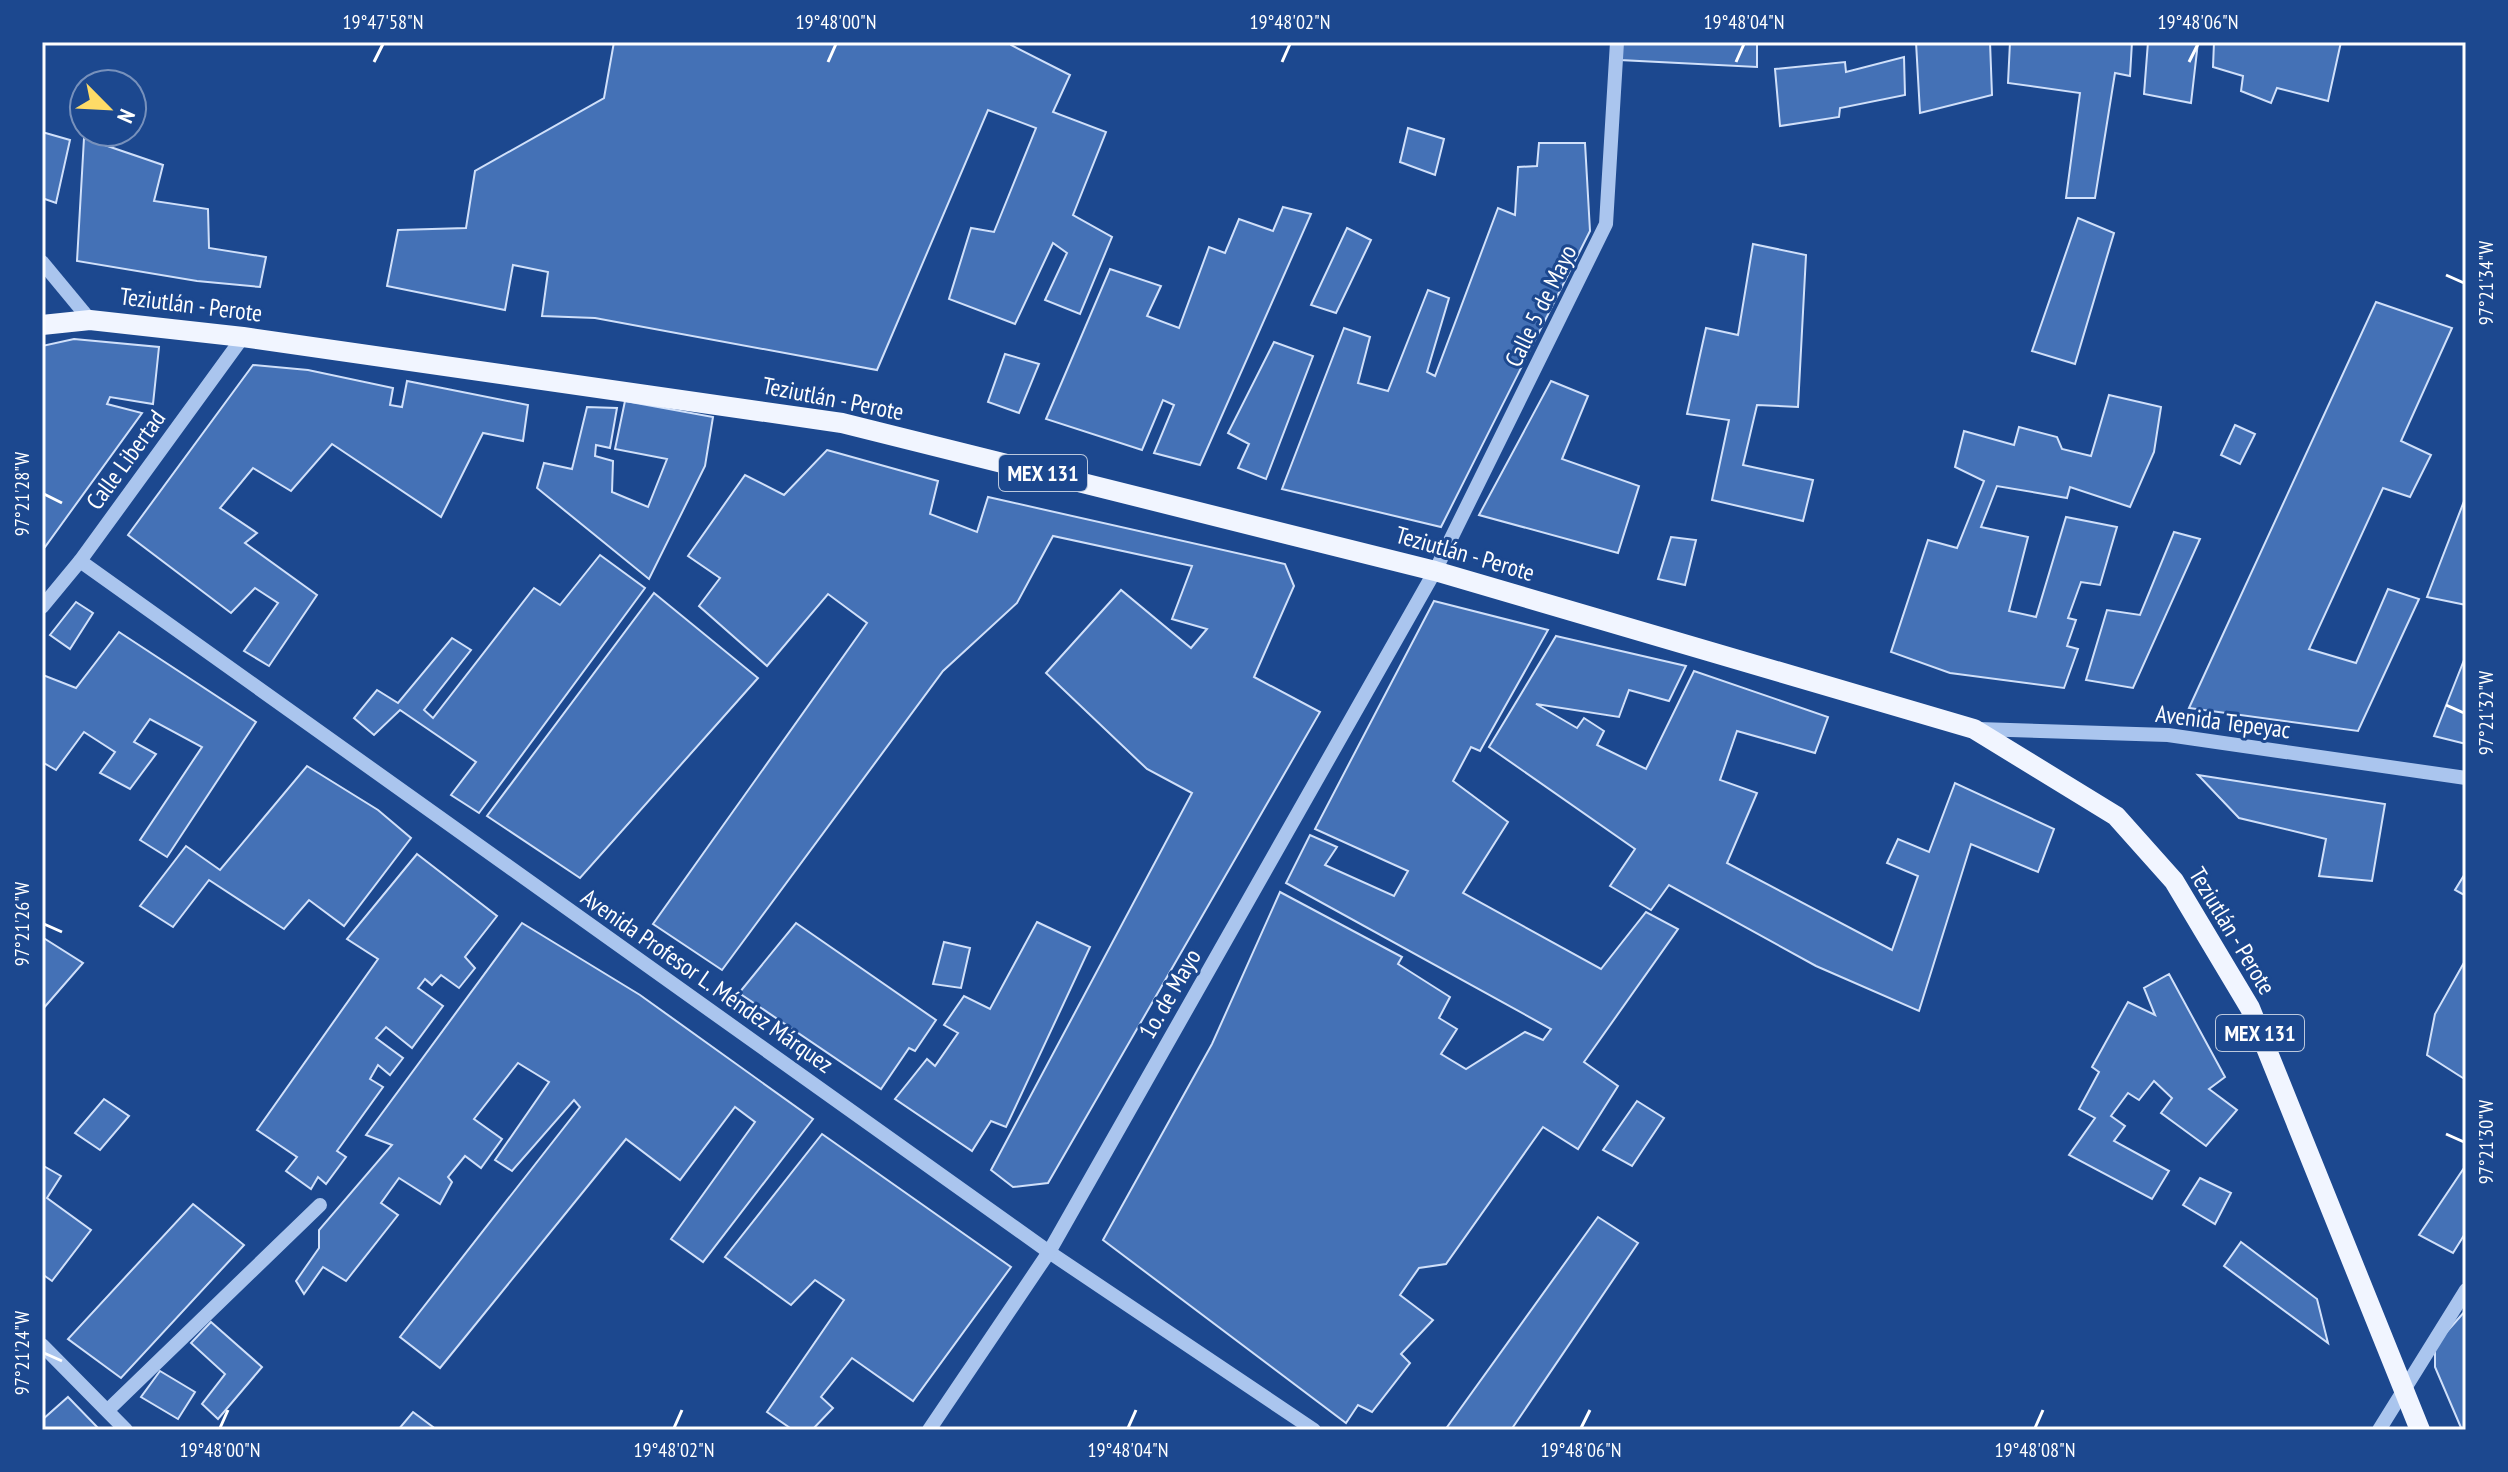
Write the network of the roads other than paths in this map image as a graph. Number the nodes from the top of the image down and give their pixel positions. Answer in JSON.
{"nodes":[{"id":1,"x":1617,"y":42,"type":"edge"},
{"id":2,"x":42,"y":262,"type":"edge"},
{"id":3,"x":90,"y":320,"type":"junction"},
{"id":4,"x":42,"y":325,"type":"edge"},
{"id":5,"x":243,"y":337,"type":"junction"},
{"id":6,"x":80,"y":561,"type":"junction"},
{"id":7,"x":1435,"y":571,"type":"junction"},
{"id":8,"x":42,"y":607,"type":"edge"},
{"id":9,"x":1974,"y":729,"type":"junction"},
{"id":10,"x":2466,"y":778,"type":"edge"},
{"id":11,"x":320,"y":1205,"type":"dead end"},
{"id":12,"x":1049,"y":1252,"type":"junction"},
{"id":13,"x":2466,"y":1290,"type":"edge"},
{"id":14,"x":42,"y":1345,"type":"edge"},
{"id":15,"x":2405,"y":1392,"type":"junction"},
{"id":16,"x":108,"y":1410,"type":"junction"},
{"id":17,"x":126,"y":1430,"type":"edge"},
{"id":18,"x":929,"y":1430,"type":"edge"},
{"id":19,"x":1314,"y":1430,"type":"edge"},
{"id":20,"x":2379,"y":1430,"type":"edge"},
{"id":21,"x":2420,"y":1430,"type":"edge"}],
"edges":[{"from":1,"to":7,"type":"street","name":"Calle 5 de Mayo"},
{"from":2,"to":3,"type":"street"},
{"from":3,"to":4,"type":"main road","number":"MEX 131"},
{"from":3,"to":5,"type":"main road","name":"Teziutlán - Perote","number":"MEX 131"},
{"from":5,"to":6,"type":"street","name":"Calle Libertad"},
{"from":5,"to":7,"type":"main road","name":"Teziutlán - Perote","number":"MEX 131"},
{"from":6,"to":8,"type":"street","name":"Calle Libertad"},
{"from":6,"to":12,"type":"street","name":"Avenida Profesor L. Méndez Márquez"},
{"from":7,"to":9,"type":"main road","name":"Teziutlán - Perote","number":"MEX 131"},
{"from":7,"to":12,"type":"street","name":"1o. de Mayo"},
{"from":9,"to":10,"type":"street","name":"Avenida Tepeyac"},
{"from":9,"to":15,"type":"main road","name":"Teziutlán - Perote","number":"MEX 131"},
{"from":11,"to":16,"type":"street"},
{"from":12,"to":18,"type":"street","name":"1o. de Mayo"},
{"from":12,"to":19,"type":"street","name":"Avenida Profesor L. Méndez Márquez"},
{"from":13,"to":15,"type":"street"},
{"from":14,"to":16,"type":"street"},
{"from":15,"to":20,"type":"street"},
{"from":15,"to":21,"type":"main road","name":"Teziutlán - Perote","number":"MEX 131"},
{"from":16,"to":17,"type":"street"}]}
